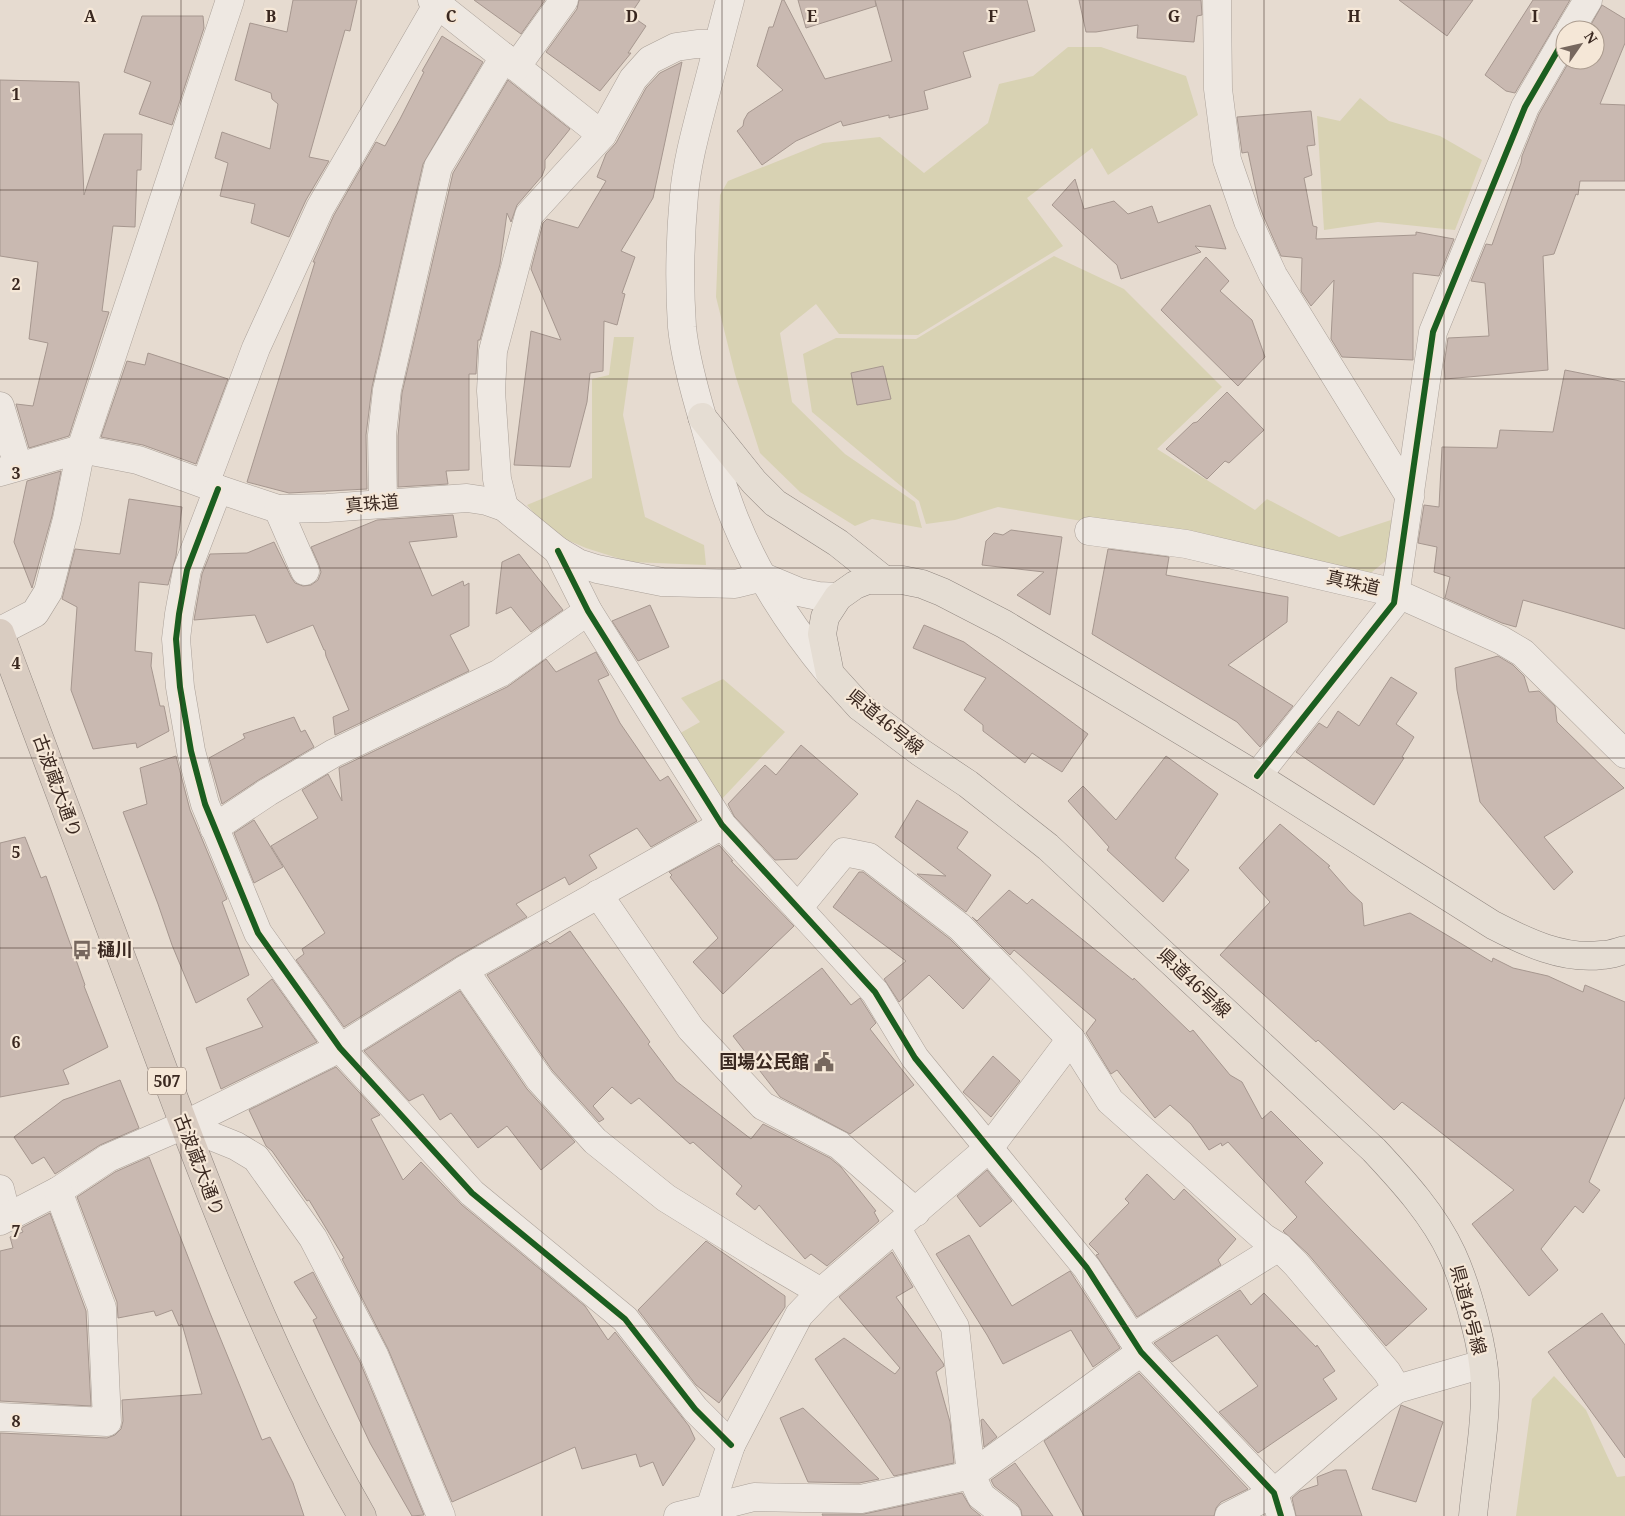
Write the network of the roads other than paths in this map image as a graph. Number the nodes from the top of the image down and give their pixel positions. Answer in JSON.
{"nodes":[{"id":1,"x":230,"y":0,"type":"edge"},
{"id":2,"x":564,"y":0,"type":"edge"},
{"id":3,"x":730,"y":0,"type":"edge"},
{"id":4,"x":1217,"y":0,"type":"edge"},
{"id":5,"x":1588,"y":0,"type":"edge"},
{"id":6,"x":436,"y":1,"type":"edge"},
{"id":7,"x":1576,"y":20,"type":"edge"},
{"id":8,"x":718,"y":44,"type":"junction"},
{"id":9,"x":1555,"y":55,"type":"edge"},
{"id":10,"x":510,"y":62,"type":"junction"},
{"id":11,"x":602,"y":135,"type":"junction"},
{"id":12,"x":0,"y":406,"type":"edge"},
{"id":13,"x":702,"y":417,"type":"junction"},
{"id":14,"x":81,"y":449,"type":"junction"},
{"id":15,"x":9,"y":469,"type":"edge"},
{"id":16,"x":211,"y":487,"type":"junction"},
{"id":17,"x":1410,"y":497,"type":"junction"},
{"id":18,"x":383,"y":503,"type":"junction"},
{"id":19,"x":504,"y":507,"type":"junction"},
{"id":20,"x":278,"y":509,"type":"junction"},
{"id":21,"x":1090,"y":532,"type":"dead end"},
{"id":22,"x":558,"y":551,"type":"junction"},
{"id":23,"x":305,"y":571,"type":"dead end"},
{"id":24,"x":763,"y":577,"type":"junction"},
{"id":25,"x":883,"y":579,"type":"junction"},
{"id":26,"x":1396,"y":593,"type":"junction"},
{"id":27,"x":838,"y":596,"type":"junction"},
{"id":28,"x":588,"y":611,"type":"junction"},
{"id":29,"x":0,"y":632,"type":"edge"},
{"id":30,"x":830,"y":674,"type":"junction"},
{"id":31,"x":1625,"y":754,"type":"edge"},
{"id":32,"x":1257,"y":776,"type":"junction"},
{"id":33,"x":722,"y":825,"type":"junction"},
{"id":34,"x":214,"y":828,"type":"junction"},
{"id":35,"x":598,"y":894,"type":"junction"},
{"id":36,"x":798,"y":908,"type":"junction"},
{"id":37,"x":1625,"y":950,"type":"edge"},
{"id":38,"x":464,"y":970,"type":"junction"},
{"id":39,"x":1071,"y":1039,"type":"junction"},
{"id":40,"x":340,"y":1048,"type":"junction"},
{"id":41,"x":184,"y":1125,"type":"junction"},
{"id":42,"x":989,"y":1148,"type":"junction"},
{"id":43,"x":0,"y":1189,"type":"edge"},
{"id":44,"x":58,"y":1191,"type":"junction"},
{"id":45,"x":4,"y":1219,"type":"edge"},
{"id":46,"x":906,"y":1220,"type":"junction"},
{"id":47,"x":1279,"y":1247,"type":"junction"},
{"id":48,"x":822,"y":1292,"type":"junction"},
{"id":49,"x":1136,"y":1345,"type":"junction"},
{"id":50,"x":1483,"y":1364,"type":"junction"},
{"id":51,"x":1397,"y":1389,"type":"junction"},
{"id":52,"x":0,"y":1417,"type":"edge"},
{"id":53,"x":731,"y":1445,"type":"junction"},
{"id":54,"x":971,"y":1475,"type":"junction"},
{"id":55,"x":1277,"y":1504,"type":"edge"},
{"id":56,"x":757,"y":1507,"type":"edge"},
{"id":57,"x":710,"y":1508,"type":"junction"},
{"id":58,"x":865,"y":1508,"type":"edge"},
{"id":59,"x":362,"y":1516,"type":"edge"},
{"id":60,"x":441,"y":1516,"type":"edge"},
{"id":61,"x":678,"y":1516,"type":"edge"},
{"id":62,"x":1007,"y":1516,"type":"edge"},
{"id":63,"x":1229,"y":1516,"type":"edge"},
{"id":64,"x":1473,"y":1516,"type":"edge"}],
"edges":[{"from":1,"to":14,"type":"street"},
{"from":2,"to":10,"type":"street"},
{"from":3,"to":8,"type":"street"},
{"from":4,"to":17,"type":"street"},
{"from":5,"to":7,"type":"street"},
{"from":6,"to":10,"type":"street"},
{"from":6,"to":16,"type":"street"},
{"from":8,"to":11,"type":"street"},
{"from":8,"to":13,"type":"street"},
{"from":9,"to":17,"type":"street"},
{"from":10,"to":11,"type":"street"},
{"from":10,"to":18,"type":"street"},
{"from":11,"to":19,"type":"street"},
{"from":12,"to":15,"type":"street"},
{"from":13,"to":24,"type":"street"},
{"from":13,"to":25,"type":"main road"},
{"from":14,"to":15,"type":"street","name":"真珠道"},
{"from":14,"to":16,"type":"street","name":"真珠道"},
{"from":14,"to":29,"type":"street"},
{"from":16,"to":20,"type":"street","name":"真珠道"},
{"from":16,"to":34,"type":"street"},
{"from":17,"to":26,"type":"street"},
{"from":18,"to":19,"type":"street","name":"真珠道"},
{"from":18,"to":20,"type":"street","name":"真珠道"},
{"from":19,"to":22,"type":"street","name":"真珠道"},
{"from":20,"to":23,"type":"street"},
{"from":21,"to":26,"type":"street","name":"真珠道"},
{"from":22,"to":24,"type":"street","name":"真珠道"},
{"from":22,"to":28,"type":"street"},
{"from":24,"to":27,"type":"street"},
{"from":24,"to":30,"type":"street"},
{"from":25,"to":27,"type":"main road"},
{"from":25,"to":32,"type":"main road"},
{"from":26,"to":31,"type":"street","name":"真珠道"},
{"from":26,"to":32,"type":"street"},
{"from":27,"to":30,"type":"main road"},
{"from":28,"to":33,"type":"street"},
{"from":28,"to":34,"type":"street"},
{"from":29,"to":41,"type":"highway","name":"古波蔵大通り","number":"507"},
{"from":30,"to":50,"type":"main road","name":"県道46号線"},
{"from":32,"to":37,"type":"main road"},
{"from":33,"to":35,"type":"street"},
{"from":33,"to":36,"type":"street"},
{"from":34,"to":40,"type":"street"},
{"from":35,"to":38,"type":"street"},
{"from":35,"to":46,"type":"street"},
{"from":36,"to":39,"type":"street"},
{"from":36,"to":42,"type":"street"},
{"from":38,"to":40,"type":"street"},
{"from":38,"to":48,"type":"street"},
{"from":39,"to":42,"type":"street"},
{"from":39,"to":47,"type":"street"},
{"from":40,"to":41,"type":"street"},
{"from":40,"to":53,"type":"street"},
{"from":41,"to":44,"type":"street"},
{"from":41,"to":59,"type":"highway","name":"古波蔵大通り","number":"507"},
{"from":41,"to":60,"type":"street"},
{"from":42,"to":46,"type":"street"},
{"from":42,"to":49,"type":"street"},
{"from":43,"to":45,"type":"street"},
{"from":44,"to":45,"type":"street"},
{"from":44,"to":52,"type":"street"},
{"from":46,"to":48,"type":"street"},
{"from":46,"to":54,"type":"street"},
{"from":47,"to":49,"type":"street"},
{"from":47,"to":51,"type":"street"},
{"from":48,"to":53,"type":"street"},
{"from":49,"to":54,"type":"street"},
{"from":49,"to":55,"type":"street"},
{"from":50,"to":51,"type":"street"},
{"from":50,"to":64,"type":"main road","name":"県道46号線"},
{"from":51,"to":55,"type":"street"},
{"from":53,"to":57,"type":"street"},
{"from":54,"to":58,"type":"street"},
{"from":54,"to":62,"type":"street"},
{"from":55,"to":63,"type":"street"},
{"from":56,"to":57,"type":"street"},
{"from":56,"to":58,"type":"street"},
{"from":57,"to":61,"type":"street"}]}
